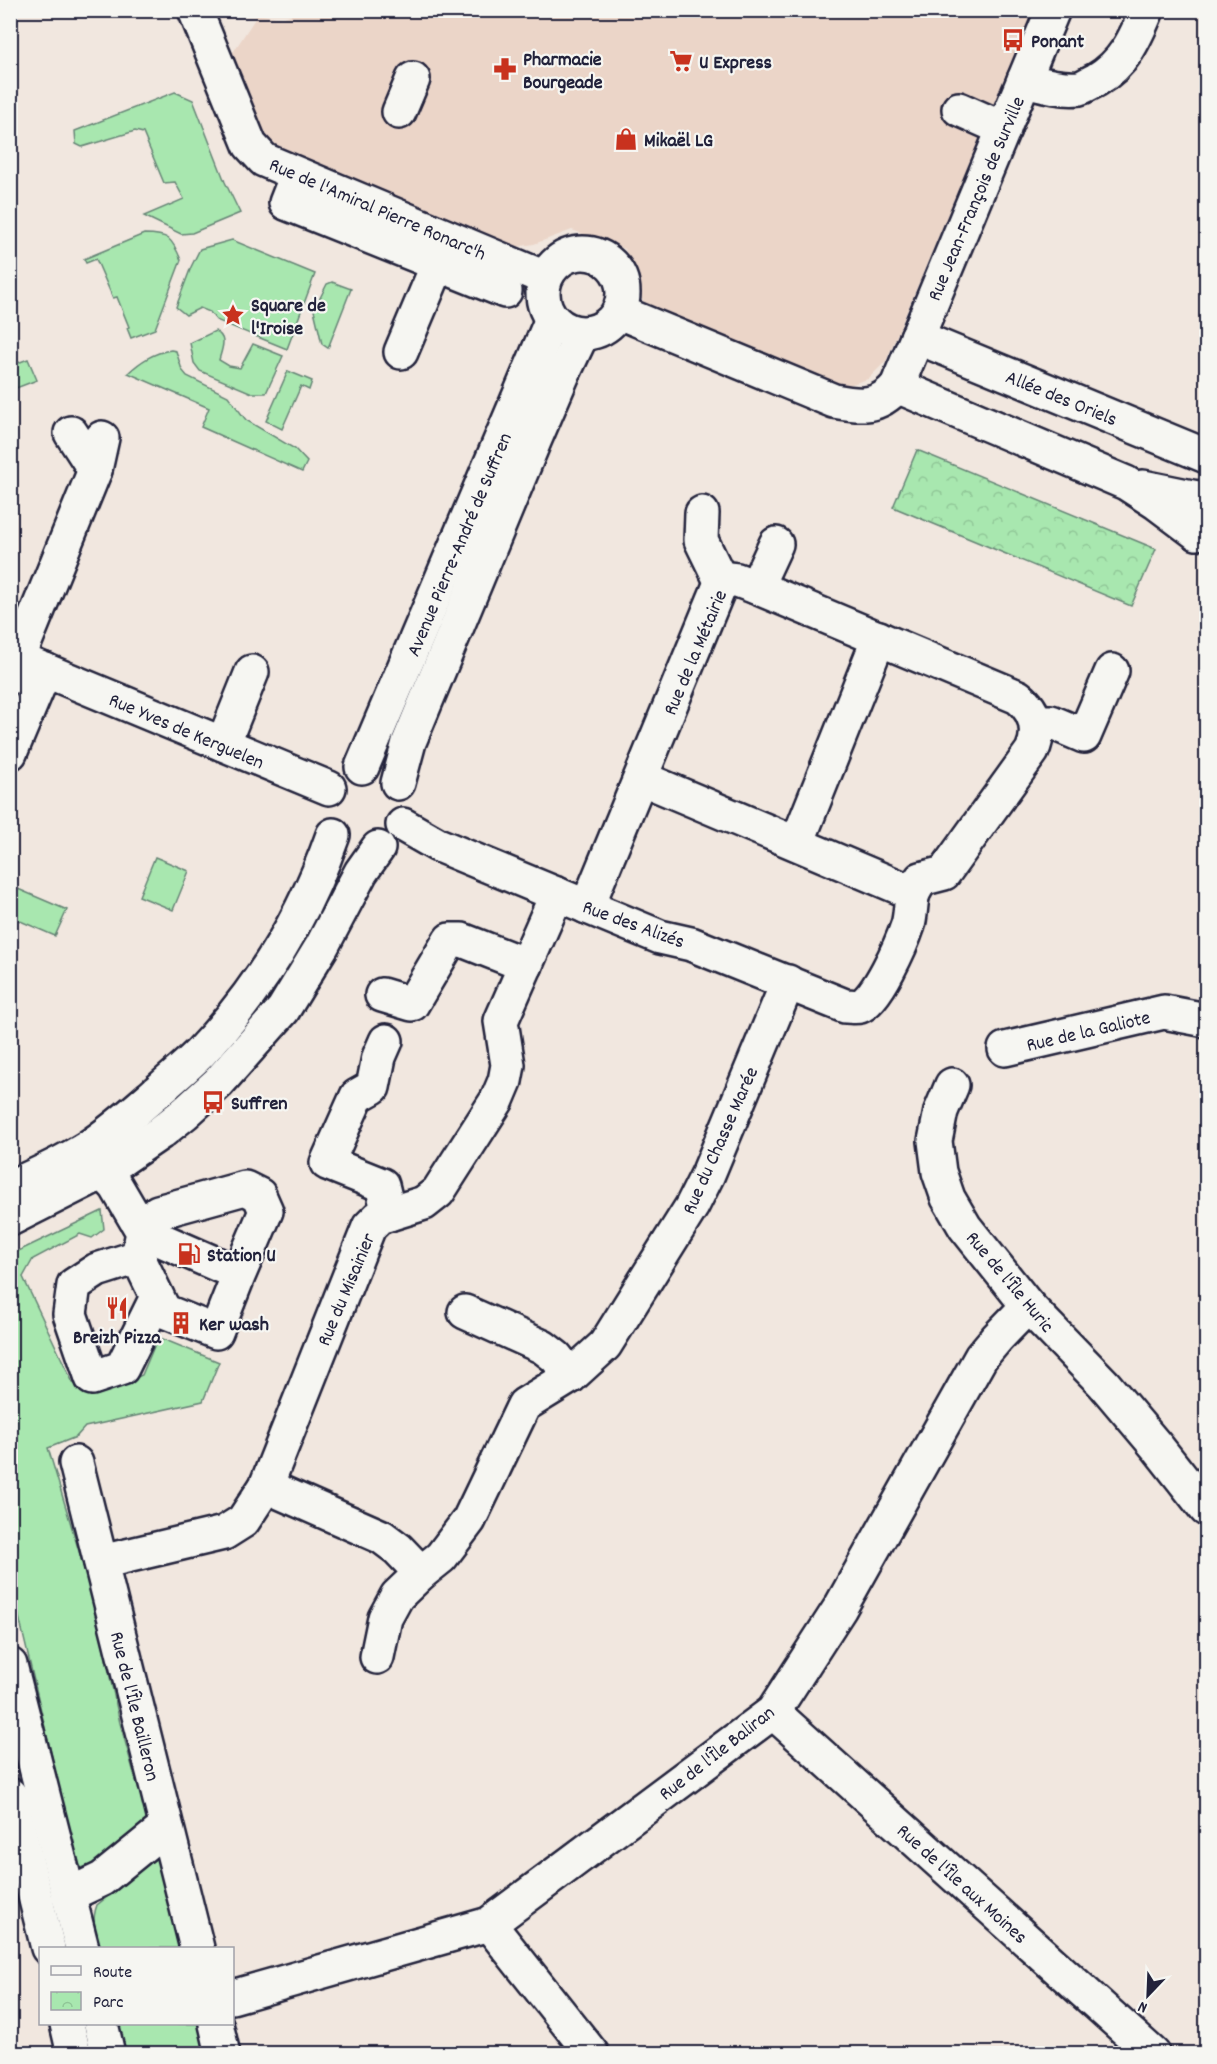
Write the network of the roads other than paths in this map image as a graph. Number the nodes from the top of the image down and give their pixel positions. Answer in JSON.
{"nodes":[{"id":1,"x":195,"y":10,"type":"edge"},
{"id":2,"x":1053,"y":10,"type":"edge"},
{"id":3,"x":1147,"y":10,"type":"edge"},
{"id":4,"x":413,"y":79,"type":"dead end"},
{"id":5,"x":1024,"y":80,"type":"junction"},
{"id":6,"x":959,"y":109,"type":"dead end"},
{"id":7,"x":399,"y":112,"type":"dead end"},
{"id":8,"x":1004,"y":129,"type":"junction"},
{"id":9,"x":443,"y":251,"type":"junction"},
{"id":10,"x":545,"y":278,"type":"junction"},
{"id":11,"x":505,"y":291,"type":"dead end"},
{"id":12,"x":619,"y":312,"type":"junction"},
{"id":13,"x":552,"y":319,"type":"junction"},
{"id":14,"x":582,"y":334,"type":"junction"},
{"id":15,"x":917,"y":337,"type":"junction"},
{"id":16,"x":401,"y":352,"type":"dead end"},
{"id":17,"x":897,"y":386,"type":"junction"},
{"id":18,"x":86,"y":435,"type":"dead end"},
{"id":19,"x":1206,"y":456,"type":"edge"},
{"id":20,"x":1126,"y":483,"type":"junction"},
{"id":21,"x":1206,"y":497,"type":"edge"},
{"id":22,"x":702,"y":513,"type":"dead end"},
{"id":23,"x":1203,"y":532,"type":"edge"},
{"id":24,"x":776,"y":544,"type":"dead end"},
{"id":25,"x":722,"y":583,"type":"junction"},
{"id":26,"x":756,"y":587,"type":"junction"},
{"id":27,"x":879,"y":638,"type":"junction"},
{"id":28,"x":21,"y":666,"type":"edge"},
{"id":29,"x":1112,"y":670,"type":"dead end"},
{"id":30,"x":252,"y":672,"type":"dead end"},
{"id":31,"x":1036,"y":722,"type":"junction"},
{"id":32,"x":223,"y":744,"type":"junction"},
{"id":33,"x":10,"y":753,"type":"edge"},
{"id":34,"x":362,"y":767,"type":"junction"},
{"id":35,"x":641,"y":778,"type":"junction"},
{"id":36,"x":398,"y":783,"type":"junction"},
{"id":37,"x":329,"y":788,"type":"junction"},
{"id":38,"x":403,"y":825,"type":"junction"},
{"id":39,"x":333,"y":835,"type":"junction"},
{"id":40,"x":797,"y":843,"type":"junction"},
{"id":41,"x":378,"y":848,"type":"junction"},
{"id":42,"x":913,"y":893,"type":"junction"},
{"id":43,"x":557,"y":894,"type":"junction"},
{"id":44,"x":587,"y":907,"type":"junction"},
{"id":45,"x":525,"y":965,"type":"junction"},
{"id":46,"x":788,"y":982,"type":"junction"},
{"id":47,"x":382,"y":995,"type":"dead end"},
{"id":48,"x":1206,"y":1020,"type":"edge"},
{"id":49,"x":386,"y":1041,"type":"dead end"},
{"id":50,"x":1005,"y":1049,"type":"dead end"},
{"id":51,"x":952,"y":1085,"type":"dead end"},
{"id":52,"x":115,"y":1128,"type":"junction"},
{"id":53,"x":64,"y":1162,"type":"junction"},
{"id":54,"x":103,"y":1172,"type":"junction"},
{"id":55,"x":10,"y":1188,"type":"edge"},
{"id":56,"x":389,"y":1214,"type":"junction"},
{"id":57,"x":10,"y":1219,"type":"edge"},
{"id":58,"x":141,"y":1245,"type":"junction"},
{"id":59,"x":239,"y":1274,"type":"junction"},
{"id":60,"x":157,"y":1296,"type":"junction"},
{"id":61,"x":1028,"y":1306,"type":"junction"},
{"id":62,"x":465,"y":1312,"type":"dead end"},
{"id":63,"x":571,"y":1376,"type":"junction"},
{"id":64,"x":76,"y":1463,"type":"dead end"},
{"id":65,"x":266,"y":1486,"type":"junction"},
{"id":66,"x":1206,"y":1509,"type":"edge"},
{"id":67,"x":100,"y":1562,"type":"junction"},
{"id":68,"x":421,"y":1573,"type":"junction"},
{"id":69,"x":377,"y":1657,"type":"dead end"},
{"id":70,"x":10,"y":1665,"type":"edge"},
{"id":71,"x":773,"y":1712,"type":"junction"},
{"id":72,"x":10,"y":1725,"type":"edge"},
{"id":73,"x":10,"y":1795,"type":"edge"},
{"id":74,"x":166,"y":1827,"type":"junction"},
{"id":75,"x":68,"y":1895,"type":"junction"},
{"id":76,"x":489,"y":1924,"type":"junction"},
{"id":77,"x":48,"y":1947,"type":"edge"},
{"id":78,"x":65,"y":1947,"type":"edge"},
{"id":79,"x":82,"y":1947,"type":"edge"},
{"id":80,"x":197,"y":1947,"type":"edge"},
{"id":81,"x":234,"y":1996,"type":"edge"},
{"id":82,"x":67,"y":2025,"type":"edge"},
{"id":83,"x":83,"y":2025,"type":"edge"},
{"id":84,"x":101,"y":2025,"type":"edge"},
{"id":85,"x":216,"y":2025,"type":"edge"},
{"id":86,"x":74,"y":2054,"type":"edge"},
{"id":87,"x":91,"y":2054,"type":"edge"},
{"id":88,"x":108,"y":2054,"type":"edge"},
{"id":89,"x":223,"y":2054,"type":"edge"},
{"id":90,"x":592,"y":2054,"type":"edge"},
{"id":91,"x":1153,"y":2054,"type":"edge"}],
"edges":[{"from":1,"to":9,"type":"street","name":"Rue de l'Amiral Pierre Ronarc'h"},
{"from":2,"to":5,"type":"street","name":"Rue Jean-François de Surville"},
{"from":3,"to":5,"type":"street"},
{"from":4,"to":7,"type":"street"},
{"from":5,"to":8,"type":"street","name":"Rue Jean-François de Surville"},
{"from":6,"to":8,"type":"street"},
{"from":8,"to":15,"type":"street","name":"Rue Jean-François de Surville"},
{"from":9,"to":10,"type":"street","name":"Rue de l'Amiral Pierre Ronarc'h"},
{"from":9,"to":11,"type":"street"},
{"from":9,"to":16,"type":"street"},
{"from":10,"to":12,"type":"street"},
{"from":10,"to":13,"type":"street"},
{"from":12,"to":14,"type":"street"},
{"from":12,"to":17,"type":"street"},
{"from":13,"to":14,"type":"street"},
{"from":13,"to":34,"type":"street","name":"Avenue Pierre-André de Suffren"},
{"from":14,"to":36,"type":"street","name":"Avenue Pierre-André de Suffren"},
{"from":15,"to":17,"type":"street","name":"Rue Jean-François de Surville"},
{"from":15,"to":19,"type":"street","name":"Allée des Oriels"},
{"from":17,"to":20,"type":"street"},
{"from":18,"to":28,"type":"street"},
{"from":20,"to":21,"type":"street"},
{"from":20,"to":23,"type":"street"},
{"from":22,"to":25,"type":"street"},
{"from":24,"to":26,"type":"street"},
{"from":25,"to":26,"type":"street","name":"Rue de la Métairie"},
{"from":25,"to":35,"type":"street","name":"Rue de la Métairie"},
{"from":26,"to":27,"type":"street","name":"Rue de la Métairie"},
{"from":27,"to":31,"type":"street","name":"Rue de la Métairie"},
{"from":27,"to":40,"type":"street"},
{"from":28,"to":32,"type":"street","name":"Rue Yves de Kerguelen"},
{"from":28,"to":33,"type":"street"},
{"from":29,"to":31,"type":"street"},
{"from":30,"to":32,"type":"street"},
{"from":31,"to":42,"type":"street"},
{"from":32,"to":37,"type":"street","name":"Rue Yves de Kerguelen"},
{"from":34,"to":36,"type":"street"},
{"from":34,"to":37,"type":"street"},
{"from":35,"to":40,"type":"street"},
{"from":35,"to":44,"type":"street","name":"Rue de la Métairie"},
{"from":36,"to":38,"type":"street"},
{"from":37,"to":39,"type":"street"},
{"from":38,"to":41,"type":"street"},
{"from":38,"to":43,"type":"street","name":"Rue des Alizés"},
{"from":39,"to":41,"type":"street"},
{"from":39,"to":52,"type":"street"},
{"from":40,"to":42,"type":"street"},
{"from":41,"to":54,"type":"street"},
{"from":42,"to":46,"type":"street","name":"Rue des Alizés"},
{"from":43,"to":44,"type":"street","name":"Rue des Alizés"},
{"from":43,"to":45,"type":"street","name":"Rue du Misainier"},
{"from":44,"to":46,"type":"street","name":"Rue des Alizés"},
{"from":45,"to":47,"type":"street"},
{"from":45,"to":56,"type":"street","name":"Rue du Misainier"},
{"from":46,"to":63,"type":"street","name":"Rue du Chasse Marée"},
{"from":48,"to":50,"type":"street","name":"Rue de la Galiote"},
{"from":49,"to":56,"type":"street"},
{"from":51,"to":61,"type":"street","name":"Rue de l'Île Huric"},
{"from":52,"to":53,"type":"street"},
{"from":52,"to":54,"type":"street"},
{"from":53,"to":54,"type":"street"},
{"from":53,"to":55,"type":"street"},
{"from":54,"to":57,"type":"street"},
{"from":54,"to":58,"type":"street"},
{"from":56,"to":65,"type":"street","name":"Rue du Misainier"},
{"from":58,"to":59,"type":"street"},
{"from":58,"to":59,"type":"street"},
{"from":58,"to":60,"type":"street"},
{"from":58,"to":60,"type":"street"},
{"from":59,"to":60,"type":"street"},
{"from":61,"to":66,"type":"street","name":"Rue de l'Île Huric"},
{"from":61,"to":71,"type":"street","name":"Rue de l'Île Baliran"},
{"from":62,"to":63,"type":"street"},
{"from":63,"to":68,"type":"street","name":"Rue du Chasse Marée"},
{"from":64,"to":67,"type":"street","name":"Rue de l'Île Bailleron"},
{"from":65,"to":67,"type":"street","name":"Rue du Misainier"},
{"from":65,"to":68,"type":"street"},
{"from":67,"to":74,"type":"street","name":"Rue de l'Île Bailleron"},
{"from":68,"to":69,"type":"street","name":"Rue du Chasse Marée"},
{"from":70,"to":75,"type":"street"},
{"from":71,"to":76,"type":"street","name":"Rue de l'Île Baliran"},
{"from":71,"to":91,"type":"street","name":"Rue de l'Île aux Moines"},
{"from":72,"to":78,"type":"street"},
{"from":73,"to":77,"type":"street"},
{"from":74,"to":75,"type":"street"},
{"from":74,"to":80,"type":"street","name":"Rue de l'Île Bailleron"},
{"from":75,"to":79,"type":"street"},
{"from":76,"to":81,"type":"street","name":"Rue de l'Île Baliran"},
{"from":76,"to":90,"type":"street"},
{"from":82,"to":86,"type":"street"},
{"from":83,"to":87,"type":"street"},
{"from":84,"to":88,"type":"street"},
{"from":85,"to":89,"type":"street"}]}
